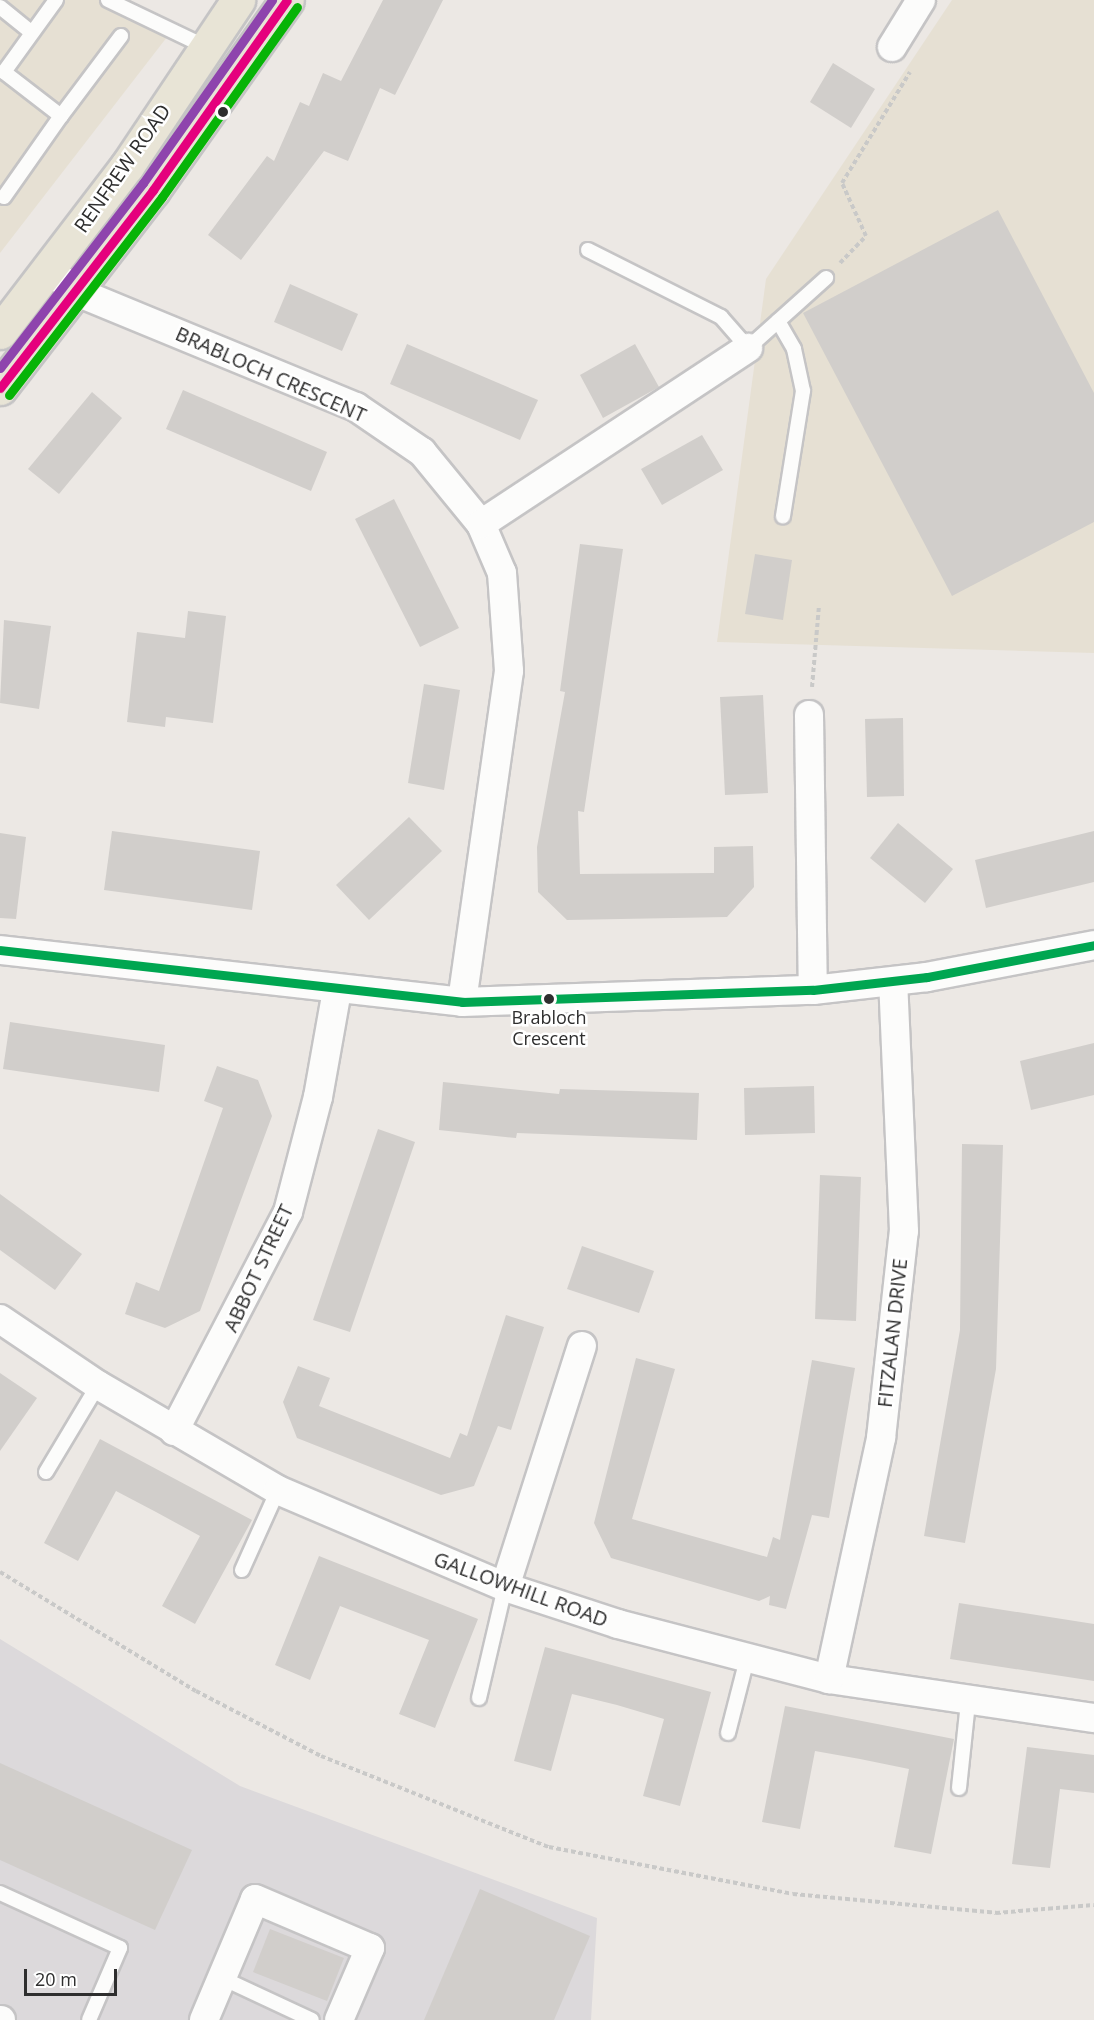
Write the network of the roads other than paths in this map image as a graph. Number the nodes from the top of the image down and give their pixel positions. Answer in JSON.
{"nodes":[{"id":1,"x":56,"y":0,"type":"edge"},
{"id":2,"x":108,"y":0,"type":"edge"},
{"id":3,"x":238,"y":0,"type":"edge"},
{"id":4,"x":287,"y":0,"type":"edge"},
{"id":5,"x":921,"y":0,"type":"edge"},
{"id":6,"x":0,"y":8,"type":"edge"},
{"id":7,"x":31,"y":32,"type":"junction"},
{"id":8,"x":121,"y":36,"type":"dead end"},
{"id":9,"x":206,"y":47,"type":"junction"},
{"id":10,"x":892,"y":47,"type":"dead end"},
{"id":11,"x":61,"y":116,"type":"junction"},
{"id":12,"x":4,"y":196,"type":"dead end"},
{"id":13,"x":588,"y":250,"type":"dead end"},
{"id":14,"x":50,"y":270,"type":"junction"},
{"id":15,"x":826,"y":278,"type":"road end"},
{"id":16,"x":76,"y":291,"type":"junction"},
{"id":17,"x":778,"y":321,"type":"junction"},
{"id":18,"x":0,"y":332,"type":"edge"},
{"id":19,"x":748,"y":348,"type":"junction"},
{"id":20,"x":0,"y":388,"type":"edge"},
{"id":21,"x":783,"y":516,"type":"dead end"},
{"id":22,"x":481,"y":524,"type":"junction"},
{"id":23,"x":809,"y":715,"type":"road end"},
{"id":24,"x":1094,"y":945,"type":"edge"},
{"id":25,"x":0,"y":950,"type":"edge"},
{"id":26,"x":893,"y":982,"type":"junction"},
{"id":27,"x":337,"y":990,"type":"junction"},
{"id":28,"x":813,"y":990,"type":"junction"},
{"id":29,"x":462,"y":1002,"type":"junction"},
{"id":30,"x":0,"y":1319,"type":"edge"},
{"id":31,"x":582,"y":1346,"type":"dead end"},
{"id":32,"x":98,"y":1385,"type":"junction"},
{"id":33,"x":174,"y":1431,"type":"junction"},
{"id":34,"x":46,"y":1472,"type":"dead end"},
{"id":35,"x":278,"y":1490,"type":"junction"},
{"id":36,"x":242,"y":1570,"type":"dead end"},
{"id":37,"x":505,"y":1587,"type":"junction"},
{"id":38,"x":747,"y":1659,"type":"junction"},
{"id":39,"x":829,"y":1679,"type":"junction"},
{"id":40,"x":479,"y":1698,"type":"dead end"},
{"id":41,"x":968,"y":1703,"type":"junction"},
{"id":42,"x":1094,"y":1718,"type":"edge"},
{"id":43,"x":728,"y":1733,"type":"dead end"},
{"id":44,"x":959,"y":1788,"type":"dead end"},
{"id":45,"x":0,"y":1893,"type":"edge"},
{"id":46,"x":222,"y":1978,"type":"junction"},
{"id":47,"x":89,"y":2020,"type":"edge"},
{"id":48,"x":204,"y":2020,"type":"edge"},
{"id":49,"x":312,"y":2020,"type":"edge"},
{"id":50,"x":339,"y":2020,"type":"edge"}],
"edges":[{"from":1,"to":7,"type":"lane"},
{"from":2,"to":9,"type":"lane"},
{"from":3,"to":9,"type":"main road","name":"RENFREW ROAD"},
{"from":4,"to":16,"type":"main road","name":"RENFREW ROAD"},
{"from":5,"to":10,"type":"street"},
{"from":6,"to":7,"type":"lane"},
{"from":7,"to":11,"type":"lane"},
{"from":8,"to":11,"type":"lane"},
{"from":9,"to":14,"type":"main road","name":"RENFREW ROAD"},
{"from":11,"to":12,"type":"lane"},
{"from":13,"to":19,"type":"lane"},
{"from":14,"to":16,"type":"street","name":"BRABLOCH CRESCENT"},
{"from":14,"to":18,"type":"main road","name":"RENFREW ROAD"},
{"from":15,"to":17,"type":"lane"},
{"from":16,"to":20,"type":"main road","name":"RENFREW ROAD"},
{"from":16,"to":22,"type":"street","name":"BRABLOCH CRESCENT"},
{"from":17,"to":19,"type":"lane"},
{"from":17,"to":21,"type":"lane"},
{"from":19,"to":22,"type":"street"},
{"from":22,"to":29,"type":"street","name":"BRABLOCH CRESCENT"},
{"from":23,"to":28,"type":"street"},
{"from":24,"to":26,"type":"street"},
{"from":25,"to":27,"type":"street"},
{"from":26,"to":28,"type":"street"},
{"from":26,"to":39,"type":"street","name":"FITZALAN DRIVE"},
{"from":27,"to":29,"type":"street"},
{"from":27,"to":33,"type":"street","name":"ABBOT STREET"},
{"from":28,"to":29,"type":"street"},
{"from":30,"to":32,"type":"street","name":"GALLOWHILL ROAD"},
{"from":31,"to":37,"type":"street"},
{"from":32,"to":33,"type":"street","name":"GALLOWHILL ROAD"},
{"from":32,"to":34,"type":"lane"},
{"from":33,"to":35,"type":"street","name":"GALLOWHILL ROAD"},
{"from":35,"to":36,"type":"lane"},
{"from":35,"to":37,"type":"street","name":"GALLOWHILL ROAD"},
{"from":37,"to":38,"type":"street","name":"GALLOWHILL ROAD"},
{"from":37,"to":40,"type":"lane"},
{"from":38,"to":39,"type":"street","name":"GALLOWHILL ROAD"},
{"from":38,"to":43,"type":"lane"},
{"from":39,"to":41,"type":"street","name":"GALLOWHILL ROAD"},
{"from":41,"to":42,"type":"street","name":"GALLOWHILL ROAD"},
{"from":41,"to":44,"type":"lane"},
{"from":45,"to":47,"type":"lane"},
{"from":46,"to":48,"type":"street"},
{"from":46,"to":49,"type":"lane"},
{"from":46,"to":50,"type":"street"}]}
